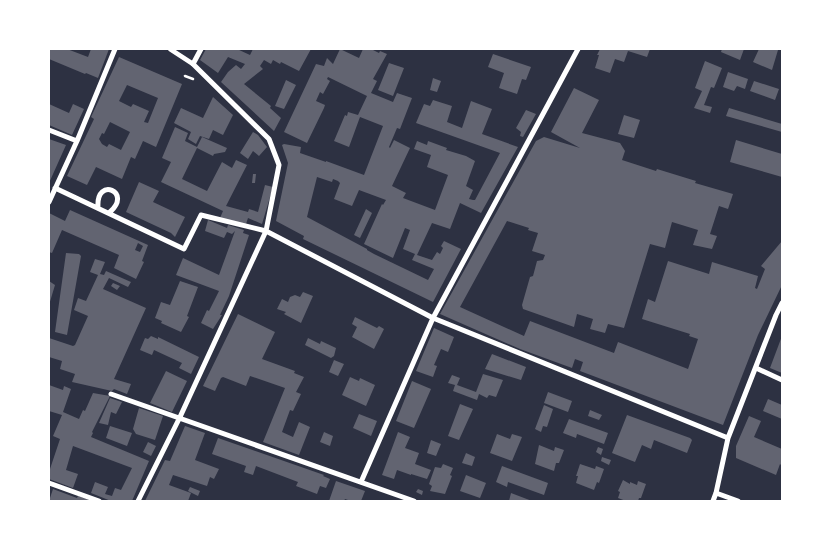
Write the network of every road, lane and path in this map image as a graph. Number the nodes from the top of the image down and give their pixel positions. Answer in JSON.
{"nodes":[{"id":1,"x":115,"y":49,"type":"edge"},
{"id":2,"x":170,"y":49,"type":"edge"},
{"id":3,"x":201,"y":49,"type":"edge"},
{"id":4,"x":578,"y":49,"type":"edge"},
{"id":5,"x":193,"y":64,"type":"junction"},
{"id":6,"x":185,"y":76,"type":"dead end"},
{"id":7,"x":193,"y":80,"type":"dead end"},
{"id":8,"x":49,"y":130,"type":"edge"},
{"id":9,"x":77,"y":141,"type":"junction"},
{"id":10,"x":55,"y":188,"type":"junction"},
{"id":11,"x":49,"y":202,"type":"edge"},
{"id":12,"x":98,"y":207,"type":"junction"},
{"id":13,"x":110,"y":212,"type":"junction"},
{"id":14,"x":266,"y":231,"type":"junction"},
{"id":15,"x":782,"y":303,"type":"edge"},
{"id":16,"x":433,"y":318,"type":"junction"},
{"id":17,"x":756,"y":368,"type":"junction"},
{"id":18,"x":782,"y":380,"type":"edge"},
{"id":19,"x":112,"y":394,"type":"dead end"},
{"id":20,"x":180,"y":417,"type":"junction"},
{"id":21,"x":728,"y":438,"type":"junction"},
{"id":22,"x":361,"y":482,"type":"junction"},
{"id":23,"x":52,"y":484,"type":"edge"},
{"id":24,"x":716,"y":493,"type":"junction"},
{"id":25,"x":99,"y":501,"type":"edge"},
{"id":26,"x":138,"y":501,"type":"edge"},
{"id":27,"x":414,"y":501,"type":"edge"},
{"id":28,"x":712,"y":501,"type":"edge"},
{"id":29,"x":738,"y":501,"type":"edge"}],
"edges":[{"from":1,"to":9,"type":"street"},
{"from":2,"to":5,"type":"street"},
{"from":3,"to":5,"type":"street"},
{"from":4,"to":16,"type":"street"},
{"from":5,"to":14,"type":"street"},
{"from":6,"to":7,"type":"path"},
{"from":8,"to":9,"type":"street"},
{"from":9,"to":10,"type":"street"},
{"from":10,"to":11,"type":"street"},
{"from":10,"to":12,"type":"street"},
{"from":12,"to":13,"type":"street"},
{"from":12,"to":13,"type":"street"},
{"from":13,"to":14,"type":"street"},
{"from":14,"to":16,"type":"street"},
{"from":14,"to":20,"type":"street"},
{"from":15,"to":17,"type":"street"},
{"from":16,"to":21,"type":"street"},
{"from":16,"to":22,"type":"street"},
{"from":17,"to":18,"type":"street"},
{"from":17,"to":21,"type":"street"},
{"from":19,"to":20,"type":"street"},
{"from":20,"to":22,"type":"street"},
{"from":20,"to":26,"type":"street"},
{"from":21,"to":24,"type":"street"},
{"from":22,"to":27,"type":"street"},
{"from":23,"to":25,"type":"street"},
{"from":24,"to":28,"type":"street"},
{"from":24,"to":29,"type":"street"}]}
